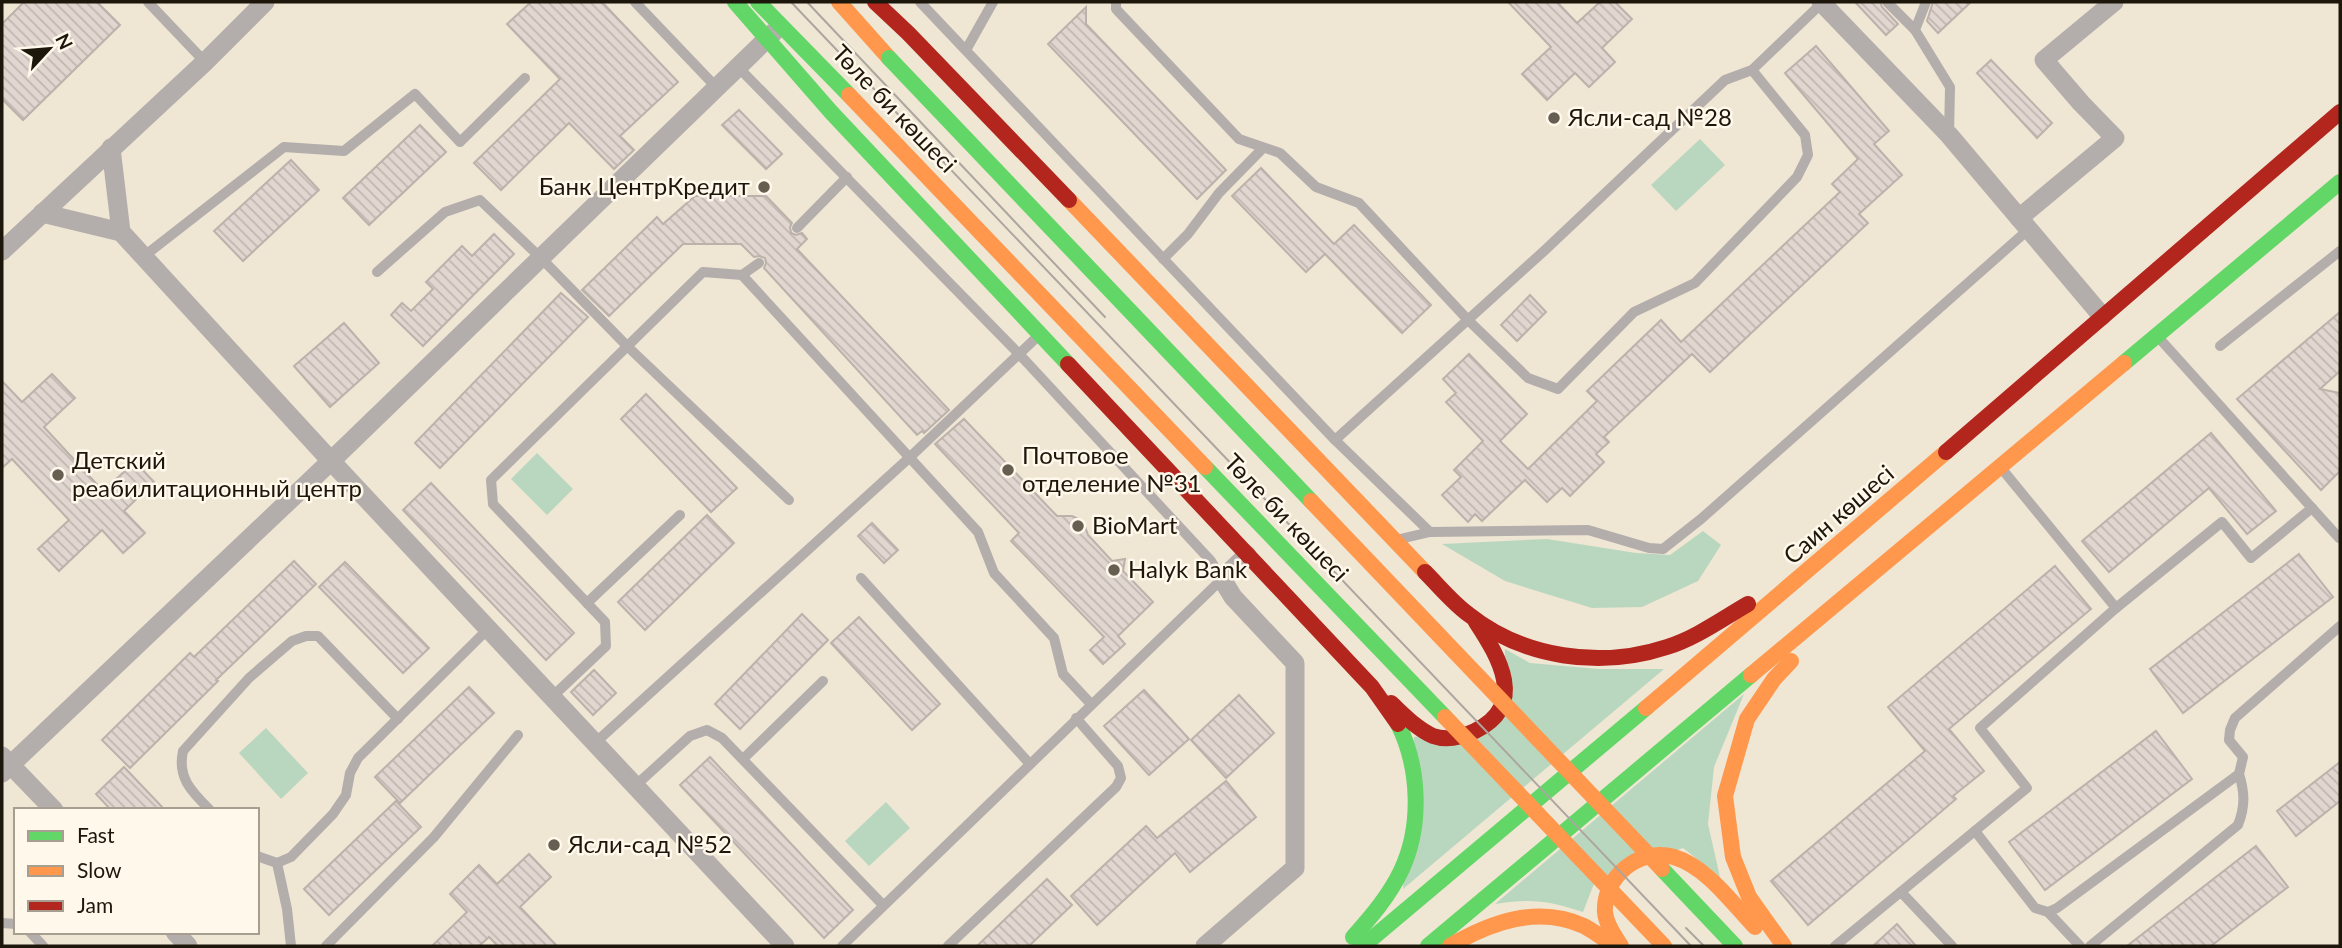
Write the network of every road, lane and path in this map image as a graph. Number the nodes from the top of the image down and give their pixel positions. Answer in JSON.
{"nodes":[{"id":1,"x":148,"y":2,"type":"edge"},
{"id":2,"x":265,"y":2,"type":"edge"},
{"id":3,"x":635,"y":2,"type":"edge"},
{"id":4,"x":735,"y":2,"type":"edge"},
{"id":5,"x":758,"y":2,"type":"edge"},
{"id":6,"x":839,"y":2,"type":"edge"},
{"id":7,"x":875,"y":2,"type":"edge"},
{"id":8,"x":919,"y":2,"type":"edge"},
{"id":9,"x":993,"y":2,"type":"edge"},
{"id":10,"x":1116,"y":2,"type":"edge"},
{"id":11,"x":1821,"y":2,"type":"edge"},
{"id":12,"x":1887,"y":2,"type":"edge"},
{"id":13,"x":1926,"y":2,"type":"edge"},
{"id":14,"x":2114,"y":2,"type":"edge"},
{"id":15,"x":1915,"y":30,"type":"junction"},
{"id":16,"x":774,"y":32,"type":"junction"},
{"id":17,"x":966,"y":50,"type":"junction"},
{"id":18,"x":205,"y":62,"type":"junction"},
{"id":19,"x":738,"y":67,"type":"junction"},
{"id":20,"x":1752,"y":70,"type":"junction"},
{"id":21,"x":524,"y":78,"type":"dead end"},
{"id":22,"x":717,"y":88,"type":"junction"},
{"id":23,"x":2340,"y":102,"type":"edge"},
{"id":24,"x":2340,"y":112,"type":"edge"},
{"id":25,"x":1949,"y":135,"type":"junction"},
{"id":26,"x":111,"y":148,"type":"junction"},
{"id":27,"x":1264,"y":148,"type":"junction"},
{"id":28,"x":2294,"y":150,"type":"junction"},
{"id":29,"x":848,"y":177,"type":"junction"},
{"id":30,"x":2340,"y":182,"type":"edge"},
{"id":31,"x":42,"y":213,"type":"junction"},
{"id":32,"x":2024,"y":224,"type":"junction"},
{"id":33,"x":797,"y":228,"type":"dead end"},
{"id":34,"x":121,"y":232,"type":"junction"},
{"id":35,"x":2,"y":251,"type":"edge"},
{"id":36,"x":2340,"y":251,"type":"edge"},
{"id":37,"x":144,"y":257,"type":"junction"},
{"id":38,"x":541,"y":258,"type":"junction"},
{"id":39,"x":1163,"y":260,"type":"junction"},
{"id":40,"x":759,"y":263,"type":"dead end"},
{"id":41,"x":377,"y":272,"type":"dead end"},
{"id":42,"x":742,"y":275,"type":"junction"},
{"id":43,"x":2102,"y":316,"type":"junction"},
{"id":44,"x":1468,"y":320,"type":"junction"},
{"id":45,"x":1040,"y":334,"type":"junction"},
{"id":46,"x":2156,"y":334,"type":"junction"},
{"id":47,"x":627,"y":346,"type":"junction"},
{"id":48,"x":2220,"y":346,"type":"dead end"},
{"id":49,"x":1019,"y":354,"type":"junction"},
{"id":50,"x":1335,"y":440,"type":"junction"},
{"id":51,"x":909,"y":458,"type":"junction"},
{"id":52,"x":331,"y":461,"type":"junction"},
{"id":53,"x":1999,"y":466,"type":"junction"},
{"id":54,"x":789,"y":500,"type":"dead end"},
{"id":55,"x":2312,"y":508,"type":"junction"},
{"id":56,"x":680,"y":515,"type":"dead end"},
{"id":57,"x":1430,"y":532,"type":"junction"},
{"id":58,"x":2340,"y":538,"type":"edge"},
{"id":59,"x":1394,"y":540,"type":"junction"},
{"id":60,"x":1247,"y":555,"type":"junction"},
{"id":61,"x":1818,"y":563,"type":"junction"},
{"id":62,"x":861,"y":578,"type":"dead end"},
{"id":63,"x":1222,"y":579,"type":"junction"},
{"id":64,"x":1849,"y":596,"type":"junction"},
{"id":65,"x":587,"y":603,"type":"junction"},
{"id":66,"x":2116,"y":608,"type":"junction"},
{"id":67,"x":1473,"y":618,"type":"junction"},
{"id":68,"x":2340,"y":626,"type":"edge"},
{"id":69,"x":488,"y":629,"type":"junction"},
{"id":70,"x":823,"y":681,"type":"dead end"},
{"id":71,"x":1372,"y":687,"type":"junction"},
{"id":72,"x":552,"y":697,"type":"junction"},
{"id":73,"x":1091,"y":704,"type":"junction"},
{"id":74,"x":1076,"y":718,"type":"junction"},
{"id":75,"x":398,"y":719,"type":"junction"},
{"id":76,"x":519,"y":735,"type":"dead end"},
{"id":77,"x":595,"y":743,"type":"junction"},
{"id":78,"x":743,"y":760,"type":"junction"},
{"id":79,"x":1030,"y":763,"type":"junction"},
{"id":80,"x":5,"y":765,"type":"edge"},
{"id":81,"x":2239,"y":774,"type":"junction"},
{"id":82,"x":635,"y":786,"type":"junction"},
{"id":83,"x":52,"y":808,"type":"edge"},
{"id":84,"x":208,"y":808,"type":"edge"},
{"id":85,"x":1975,"y":831,"type":"junction"},
{"id":86,"x":259,"y":857,"type":"edge"},
{"id":87,"x":277,"y":863,"type":"junction"},
{"id":88,"x":1901,"y":892,"type":"junction"},
{"id":89,"x":883,"y":905,"type":"junction"},
{"id":90,"x":2048,"y":912,"type":"junction"},
{"id":91,"x":1456,"y":945,"type":"edge"},
{"id":92,"x":291,"y":946,"type":"edge"},
{"id":93,"x":326,"y":946,"type":"edge"},
{"id":94,"x":785,"y":946,"type":"edge"},
{"id":95,"x":842,"y":946,"type":"edge"},
{"id":96,"x":948,"y":946,"type":"edge"},
{"id":97,"x":1205,"y":946,"type":"edge"},
{"id":98,"x":1344,"y":946,"type":"edge"},
{"id":99,"x":1363,"y":946,"type":"edge"},
{"id":100,"x":1428,"y":946,"type":"edge"},
{"id":101,"x":1618,"y":946,"type":"edge"},
{"id":102,"x":1664,"y":946,"type":"edge"},
{"id":103,"x":1735,"y":946,"type":"edge"},
{"id":104,"x":1776,"y":946,"type":"edge"},
{"id":105,"x":1784,"y":946,"type":"edge"},
{"id":106,"x":1835,"y":946,"type":"edge"},
{"id":107,"x":1952,"y":946,"type":"edge"},
{"id":108,"x":2080,"y":946,"type":"edge"},
{"id":109,"x":2090,"y":946,"type":"edge"}],
"edges":[{"from":1,"to":18,"type":"lane"},
{"from":2,"to":18,"type":"street"},
{"from":3,"to":22,"type":"lane"},
{"from":4,"to":16,"type":"main road"},
{"from":5,"to":16,"type":"main road","name":"Төле би көшесі"},
{"from":6,"to":103,"type":"main road","name":"Төле би көшесі","bridge":true},
{"from":7,"to":59,"type":"main road"},
{"from":8,"to":17,"type":"lane"},
{"from":9,"to":17,"type":"lane"},
{"from":10,"to":27,"type":"lane"},
{"from":11,"to":20,"type":"lane"},
{"from":11,"to":25,"type":"street"},
{"from":12,"to":15,"type":"lane"},
{"from":13,"to":15,"type":"lane"},
{"from":14,"to":32,"type":"street"},
{"from":15,"to":25,"type":"lane"},
{"from":16,"to":19,"type":"street"},
{"from":16,"to":45,"type":"main road"},
{"from":16,"to":102,"type":"main road","name":"Төле би көшесі","bridge":true},
{"from":17,"to":39,"type":"lane"},
{"from":18,"to":26,"type":"street"},
{"from":19,"to":22,"type":"street"},
{"from":19,"to":29,"type":"lane"},
{"from":20,"to":44,"type":"lane"},
{"from":20,"to":44,"type":"lane"},
{"from":21,"to":37,"type":"lane"},
{"from":22,"to":38,"type":"street"},
{"from":23,"to":28,"type":"main road"},
{"from":24,"to":28,"type":"main road","name":"Саин көшесі"},
{"from":25,"to":32,"type":"street"},
{"from":26,"to":31,"type":"street"},
{"from":26,"to":34,"type":"street"},
{"from":27,"to":39,"type":"lane"},
{"from":27,"to":44,"type":"lane"},
{"from":28,"to":43,"type":"main road","name":"Саин көшесі"},
{"from":29,"to":33,"type":"lane"},
{"from":29,"to":49,"type":"lane"},
{"from":30,"to":46,"type":"main road"},
{"from":31,"to":34,"type":"street"},
{"from":31,"to":35,"type":"street"},
{"from":32,"to":43,"type":"street"},
{"from":32,"to":57,"type":"lane"},
{"from":34,"to":37,"type":"street"},
{"from":36,"to":48,"type":"lane"},
{"from":37,"to":52,"type":"street"},
{"from":38,"to":41,"type":"lane"},
{"from":38,"to":47,"type":"lane"},
{"from":38,"to":52,"type":"street"},
{"from":39,"to":50,"type":"lane"},
{"from":40,"to":42,"type":"lane"},
{"from":42,"to":47,"type":"lane"},
{"from":42,"to":51,"type":"lane"},
{"from":43,"to":61,"type":"main road","name":"Саин көшесі"},
{"from":44,"to":50,"type":"lane"},
{"from":45,"to":49,"type":"lane"},
{"from":45,"to":60,"type":"main road"},
{"from":46,"to":53,"type":"main road"},
{"from":46,"to":55,"type":"lane"},
{"from":47,"to":54,"type":"lane"},
{"from":47,"to":65,"type":"lane"},
{"from":49,"to":51,"type":"lane"},
{"from":49,"to":63,"type":"lane"},
{"from":50,"to":57,"type":"lane"},
{"from":51,"to":73,"type":"lane"},
{"from":51,"to":77,"type":"lane"},
{"from":52,"to":69,"type":"street"},
{"from":52,"to":80,"type":"street"},
{"from":53,"to":64,"type":"main road"},
{"from":53,"to":66,"type":"lane"},
{"from":55,"to":58,"type":"lane"},
{"from":55,"to":66,"type":"lane"},
{"from":56,"to":65,"type":"lane"},
{"from":57,"to":59,"type":"lane"},
{"from":59,"to":67,"type":"main road"},
{"from":60,"to":63,"type":"street"},
{"from":60,"to":71,"type":"main road"},
{"from":61,"to":67,"type":"main road"},
{"from":61,"to":99,"type":"main road","name":"Саин көшесі"},
{"from":62,"to":79,"type":"lane"},
{"from":63,"to":73,"type":"lane"},
{"from":63,"to":97,"type":"street"},
{"from":64,"to":100,"type":"main road"},
{"from":64,"to":105,"type":"main road"},
{"from":65,"to":72,"type":"lane"},
{"from":66,"to":85,"type":"lane"},
{"from":67,"to":71,"type":"main road"},
{"from":68,"to":81,"type":"lane"},
{"from":69,"to":72,"type":"street"},
{"from":69,"to":75,"type":"lane"},
{"from":70,"to":78,"type":"lane"},
{"from":71,"to":98,"type":"main road"},
{"from":72,"to":77,"type":"street"},
{"from":73,"to":74,"type":"lane"},
{"from":74,"to":79,"type":"lane"},
{"from":74,"to":96,"type":"lane"},
{"from":75,"to":84,"type":"lane"},
{"from":75,"to":87,"type":"lane"},
{"from":76,"to":93,"type":"lane"},
{"from":77,"to":82,"type":"street"},
{"from":78,"to":82,"type":"lane"},
{"from":78,"to":89,"type":"lane"},
{"from":79,"to":89,"type":"lane"},
{"from":80,"to":83,"type":"street"},
{"from":81,"to":90,"type":"lane"},
{"from":81,"to":109,"type":"lane"},
{"from":82,"to":94,"type":"street"},
{"from":85,"to":88,"type":"lane"},
{"from":85,"to":90,"type":"lane"},
{"from":86,"to":87,"type":"lane"},
{"from":87,"to":92,"type":"lane"},
{"from":88,"to":106,"type":"lane"},
{"from":88,"to":107,"type":"lane"},
{"from":89,"to":95,"type":"lane"},
{"from":90,"to":108,"type":"lane"},
{"from":91,"to":101,"type":"main road"},
{"from":101,"to":104,"type":"main road"}]}
